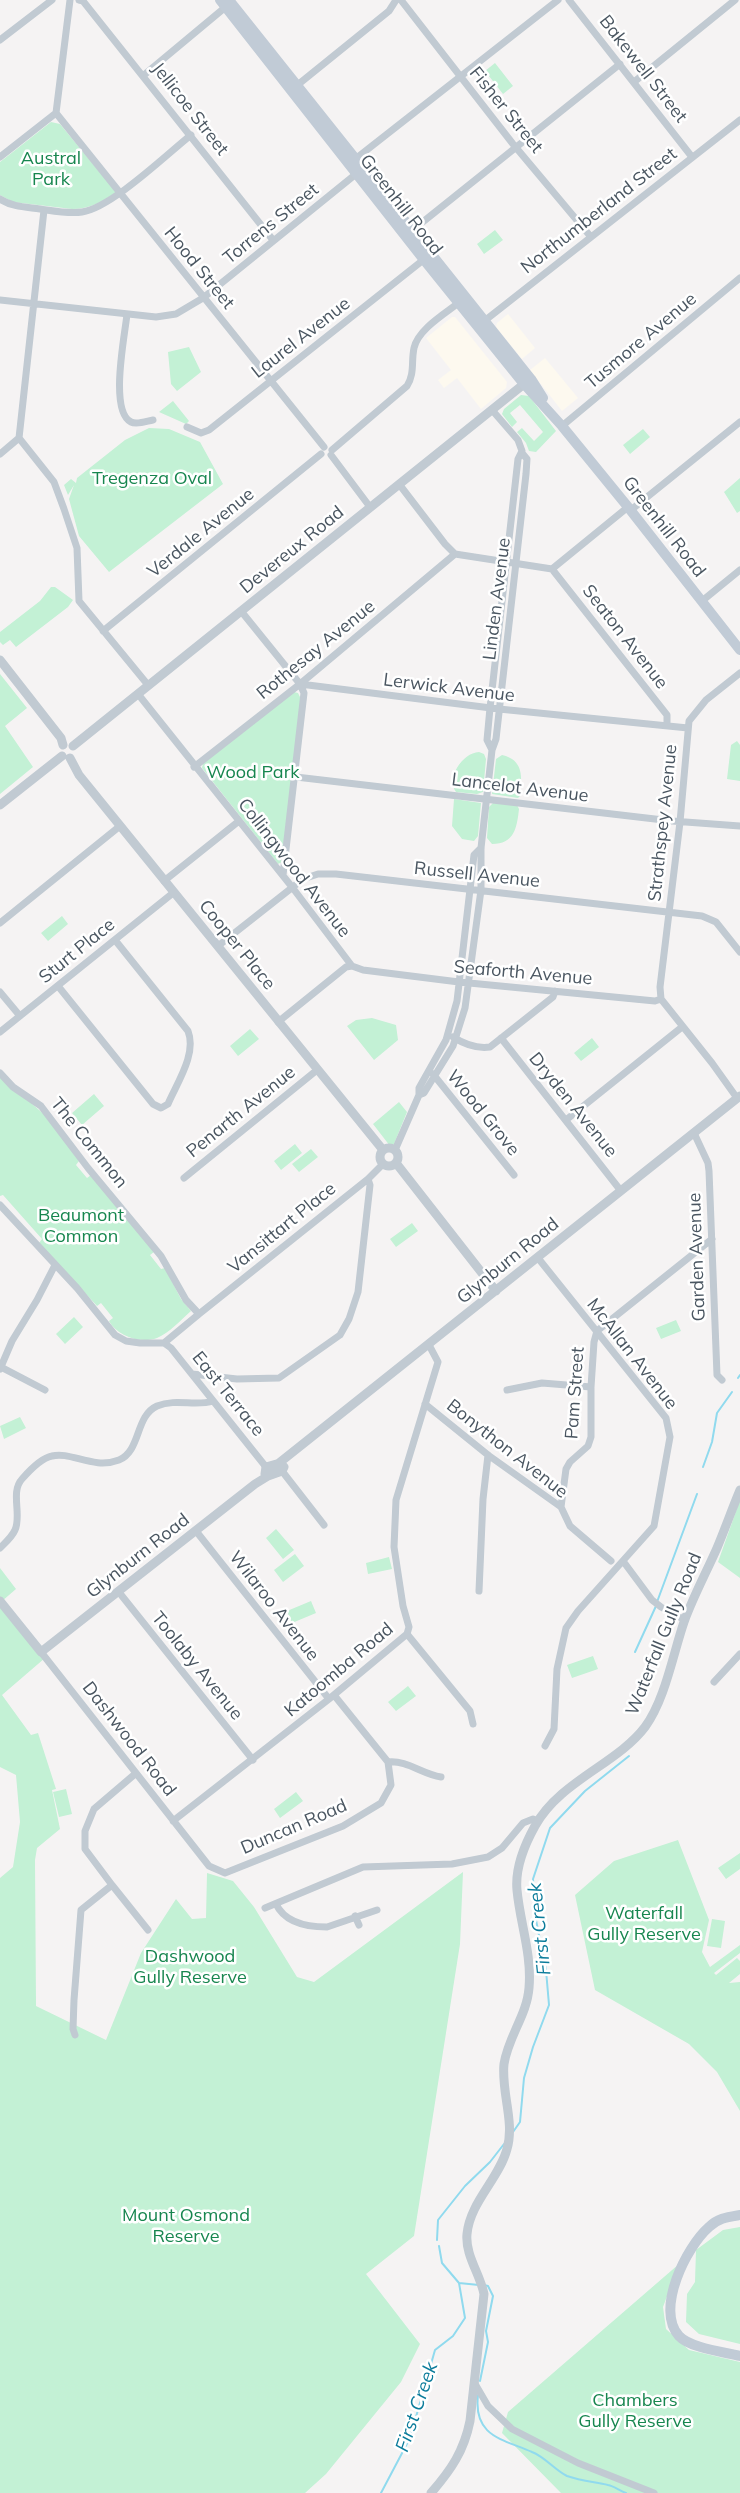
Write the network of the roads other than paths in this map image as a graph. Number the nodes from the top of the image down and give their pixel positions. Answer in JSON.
{"nodes":[{"id":1,"x":52,"y":0,"type":"edge"},
{"id":2,"x":70,"y":0,"type":"edge"},
{"id":3,"x":79,"y":0,"type":"edge"},
{"id":4,"x":396,"y":0,"type":"edge"},
{"id":5,"x":401,"y":0,"type":"edge"},
{"id":6,"x":558,"y":0,"type":"edge"},
{"id":7,"x":569,"y":0,"type":"edge"},
{"id":8,"x":735,"y":0,"type":"edge"},
{"id":9,"x":228,"y":2,"type":"edge"},
{"id":10,"x":740,"y":6,"type":"edge"},
{"id":11,"x":0,"y":40,"type":"edge"},
{"id":12,"x":620,"y":64,"type":"junction"},
{"id":13,"x":144,"y":75,"type":"junction"},
{"id":14,"x":460,"y":77,"type":"junction"},
{"id":15,"x":634,"y":82,"type":"junction"},
{"id":16,"x":293,"y":89,"type":"junction"},
{"id":17,"x":56,"y":113,"type":"junction"},
{"id":18,"x":740,"y":120,"type":"edge"},
{"id":19,"x":191,"y":135,"type":"junction"},
{"id":20,"x":516,"y":148,"type":"junction"},
{"id":21,"x":0,"y":157,"type":"edge"},
{"id":22,"x":692,"y":157,"type":"junction"},
{"id":23,"x":352,"y":161,"type":"junction"},
{"id":24,"x":356,"y":174,"type":"junction"},
{"id":25,"x":120,"y":192,"type":"junction"},
{"id":26,"x":0,"y":199,"type":"edge"},
{"id":27,"x":44,"y":210,"type":"junction"},
{"id":28,"x":408,"y":233,"type":"junction"},
{"id":29,"x":591,"y":237,"type":"junction"},
{"id":30,"x":273,"y":240,"type":"junction"},
{"id":31,"x":427,"y":258,"type":"junction"},
{"id":32,"x":740,"y":278,"type":"edge"},
{"id":33,"x":203,"y":298,"type":"junction"},
{"id":34,"x":0,"y":300,"type":"edge"},
{"id":35,"x":461,"y":300,"type":"junction"},
{"id":36,"x":34,"y":303,"type":"junction"},
{"id":37,"x":127,"y":314,"type":"junction"},
{"id":38,"x":481,"y":324,"type":"junction"},
{"id":39,"x":270,"y":382,"type":"junction"},
{"id":40,"x":527,"y":382,"type":"junction"},
{"id":41,"x":492,"y":410,"type":"junction"},
{"id":42,"x":154,"y":420,"type":"dead end"},
{"id":43,"x":740,"y":422,"type":"edge"},
{"id":44,"x":562,"y":426,"type":"junction"},
{"id":45,"x":187,"y":427,"type":"dead end"},
{"id":46,"x":19,"y":438,"type":"junction"},
{"id":47,"x":326,"y":452,"type":"junction"},
{"id":48,"x":522,"y":453,"type":"junction"},
{"id":49,"x":0,"y":454,"type":"edge"},
{"id":50,"x":516,"y":481,"type":"junction"},
{"id":51,"x":525,"y":482,"type":"junction"},
{"id":52,"x":399,"y":484,"type":"junction"},
{"id":53,"x":370,"y":507,"type":"junction"},
{"id":54,"x":630,"y":509,"type":"junction"},
{"id":55,"x":455,"y":554,"type":"junction"},
{"id":56,"x":506,"y":561,"type":"junction"},
{"id":57,"x":516,"y":562,"type":"junction"},
{"id":58,"x":552,"y":569,"type":"junction"},
{"id":59,"x":740,"y":570,"type":"edge"},
{"id":60,"x":702,"y":601,"type":"junction"},
{"id":61,"x":241,"y":611,"type":"junction"},
{"id":62,"x":103,"y":630,"type":"junction"},
{"id":63,"x":740,"y":650,"type":"edge"},
{"id":64,"x":0,"y":660,"type":"edge"},
{"id":65,"x":740,"y":673,"type":"edge"},
{"id":66,"x":300,"y":684,"type":"junction"},
{"id":67,"x":148,"y":686,"type":"junction"},
{"id":68,"x":138,"y":694,"type":"junction"},
{"id":69,"x":490,"y":708,"type":"junction"},
{"id":70,"x":499,"y":710,"type":"junction"},
{"id":71,"x":667,"y":726,"type":"junction"},
{"id":72,"x":688,"y":728,"type":"junction"},
{"id":73,"x":63,"y":745,"type":"junction"},
{"id":74,"x":73,"y":746,"type":"junction"},
{"id":75,"x":492,"y":750,"type":"junction"},
{"id":76,"x":66,"y":757,"type":"junction"},
{"id":77,"x":194,"y":767,"type":"junction"},
{"id":78,"x":296,"y":778,"type":"junction"},
{"id":79,"x":487,"y":800,"type":"junction"},
{"id":80,"x":0,"y":805,"type":"edge"},
{"id":81,"x":239,"y":821,"type":"junction"},
{"id":82,"x":680,"y":822,"type":"junction"},
{"id":83,"x":120,"y":826,"type":"junction"},
{"id":84,"x":740,"y":826,"type":"edge"},
{"id":85,"x":481,"y":848,"type":"junction"},
{"id":86,"x":283,"y":875,"type":"junction"},
{"id":87,"x":164,"y":881,"type":"junction"},
{"id":88,"x":292,"y":887,"type":"junction"},
{"id":89,"x":471,"y":889,"type":"junction"},
{"id":90,"x":481,"y":890,"type":"junction"},
{"id":91,"x":173,"y":893,"type":"junction"},
{"id":92,"x":668,"y":912,"type":"junction"},
{"id":93,"x":0,"y":923,"type":"edge"},
{"id":94,"x":114,"y":940,"type":"junction"},
{"id":95,"x":218,"y":946,"type":"junction"},
{"id":96,"x":740,"y":952,"type":"edge"},
{"id":97,"x":352,"y":966,"type":"junction"},
{"id":98,"x":460,"y":982,"type":"junction"},
{"id":99,"x":469,"y":983,"type":"junction"},
{"id":100,"x":58,"y":986,"type":"junction"},
{"id":101,"x":555,"y":991,"type":"junction"},
{"id":102,"x":0,"y":992,"type":"edge"},
{"id":103,"x":661,"y":999,"type":"junction"},
{"id":104,"x":20,"y":1016,"type":"junction"},
{"id":105,"x":278,"y":1022,"type":"junction"},
{"id":106,"x":682,"y":1028,"type":"junction"},
{"id":107,"x":0,"y":1032,"type":"edge"},
{"id":108,"x":448,"y":1034,"type":"junction"},
{"id":109,"x":501,"y":1038,"type":"junction"},
{"id":110,"x":456,"y":1039,"type":"junction"},
{"id":111,"x":317,"y":1070,"type":"junction"},
{"id":112,"x":429,"y":1070,"type":"junction"},
{"id":113,"x":0,"y":1073,"type":"edge"},
{"id":114,"x":435,"y":1076,"type":"junction"},
{"id":115,"x":418,"y":1095,"type":"junction"},
{"id":116,"x":738,"y":1097,"type":"edge"},
{"id":117,"x":566,"y":1120,"type":"junction"},
{"id":118,"x":694,"y":1133,"type":"junction"},
{"id":119,"x":384,"y":1150,"type":"junction"},
{"id":120,"x":395,"y":1150,"type":"junction"},
{"id":121,"x":396,"y":1163,"type":"junction"},
{"id":122,"x":383,"y":1164,"type":"junction"},
{"id":123,"x":514,"y":1175,"type":"dead end"},
{"id":124,"x":184,"y":1178,"type":"dead end"},
{"id":125,"x":368,"y":1179,"type":"junction"},
{"id":126,"x":621,"y":1191,"type":"junction"},
{"id":127,"x":0,"y":1206,"type":"edge"},
{"id":128,"x":712,"y":1239,"type":"junction"},
{"id":129,"x":538,"y":1258,"type":"junction"},
{"id":130,"x":55,"y":1265,"type":"junction"},
{"id":131,"x":496,"y":1292,"type":"junction"},
{"id":132,"x":199,"y":1314,"type":"junction"},
{"id":133,"x":597,"y":1331,"type":"junction"},
{"id":134,"x":164,"y":1343,"type":"junction"},
{"id":135,"x":429,"y":1345,"type":"junction"},
{"id":136,"x":1,"y":1364,"type":"edge"},
{"id":137,"x":192,"y":1374,"type":"junction"},
{"id":138,"x":722,"y":1380,"type":"dead end"},
{"id":139,"x":591,"y":1387,"type":"junction"},
{"id":140,"x":44,"y":1390,"type":"dead end"},
{"id":141,"x":507,"y":1390,"type":"dead end"},
{"id":142,"x":213,"y":1401,"type":"junction"},
{"id":143,"x":425,"y":1404,"type":"junction"},
{"id":144,"x":488,"y":1455,"type":"junction"},
{"id":145,"x":281,"y":1467,"type":"junction"},
{"id":146,"x":266,"y":1471,"type":"junction"},
{"id":147,"x":740,"y":1490,"type":"edge"},
{"id":148,"x":561,"y":1507,"type":"junction"},
{"id":149,"x":324,"y":1524,"type":"dead end"},
{"id":150,"x":196,"y":1531,"type":"junction"},
{"id":151,"x":0,"y":1548,"type":"edge"},
{"id":152,"x":611,"y":1561,"type":"dead end"},
{"id":153,"x":623,"y":1561,"type":"junction"},
{"id":154,"x":479,"y":1591,"type":"dead end"},
{"id":155,"x":118,"y":1592,"type":"junction"},
{"id":156,"x":0,"y":1602,"type":"edge"},
{"id":157,"x":685,"y":1620,"type":"junction"},
{"id":158,"x":24,"y":1631,"type":"junction"},
{"id":159,"x":407,"y":1634,"type":"junction"},
{"id":160,"x":55,"y":1641,"type":"junction"},
{"id":161,"x":41,"y":1652,"type":"junction"},
{"id":162,"x":740,"y":1654,"type":"edge"},
{"id":163,"x":714,"y":1682,"type":"dead end"},
{"id":164,"x":332,"y":1697,"type":"junction"},
{"id":165,"x":473,"y":1724,"type":"dead end"},
{"id":166,"x":545,"y":1746,"type":"dead end"},
{"id":167,"x":252,"y":1760,"type":"junction"},
{"id":168,"x":388,"y":1762,"type":"junction"},
{"id":169,"x":135,"y":1774,"type":"junction"},
{"id":170,"x":441,"y":1777,"type":"dead end"},
{"id":171,"x":173,"y":1821,"type":"junction"},
{"id":172,"x":538,"y":1821,"type":"junction"},
{"id":173,"x":210,"y":1866,"type":"joint"},
{"id":174,"x":112,"y":1885,"type":"junction"},
{"id":175,"x":276,"y":1904,"type":"junction"},
{"id":176,"x":265,"y":1908,"type":"dead end"},
{"id":177,"x":377,"y":1910,"type":"dead end"},
{"id":178,"x":355,"y":1916,"type":"junction"},
{"id":179,"x":359,"y":1925,"type":"dead end"},
{"id":180,"x":148,"y":1930,"type":"dead end"},
{"id":181,"x":75,"y":2036,"type":"dead end"},
{"id":182,"x":740,"y":2215,"type":"edge"},
{"id":183,"x":740,"y":2356,"type":"edge"},
{"id":184,"x":474,"y":2381,"type":"junction"},
{"id":185,"x":431,"y":2493,"type":"edge"},
{"id":186,"x":654,"y":2493,"type":"edge"}],
"edges":[{"from":1,"to":11,"type":"street"},
{"from":2,"to":17,"type":"street"},
{"from":3,"to":13,"type":"street","name":"Jellicoe Street"},
{"from":4,"to":16,"type":"street"},
{"from":5,"to":14,"type":"street","name":"Fisher Street"},
{"from":6,"to":14,"type":"street"},
{"from":7,"to":12,"type":"street","name":"Bakewell Street"},
{"from":8,"to":10,"type":"street"},
{"from":8,"to":15,"type":"street"},
{"from":9,"to":13,"type":"street"},
{"from":9,"to":16,"type":"main road","name":"Greenhill Road"},
{"from":12,"to":15,"type":"street","name":"Bakewell Street"},
{"from":12,"to":20,"type":"street"},
{"from":13,"to":19,"type":"street","name":"Jellicoe Street"},
{"from":14,"to":20,"type":"street","name":"Fisher Street"},
{"from":14,"to":23,"type":"street"},
{"from":15,"to":22,"type":"street","name":"Bakewell Street"},
{"from":16,"to":23,"type":"main road","name":"Greenhill Road"},
{"from":17,"to":21,"type":"street"},
{"from":17,"to":25,"type":"street","name":"Hood Street"},
{"from":18,"to":22,"type":"street","name":"Northumberland Street"},
{"from":19,"to":25,"type":"street"},
{"from":19,"to":30,"type":"street","name":"Jellicoe Street"},
{"from":20,"to":28,"type":"street"},
{"from":20,"to":29,"type":"street","name":"Fisher Street"},
{"from":22,"to":29,"type":"street","name":"Northumberland Street"},
{"from":23,"to":24,"type":"main road","name":"Greenhill Road"},
{"from":23,"to":28,"type":"main road","name":"Greenhill Road"},
{"from":24,"to":28,"type":"main road","name":"Greenhill Road"},
{"from":24,"to":30,"type":"street","name":"Torrens Street"},
{"from":25,"to":27,"type":"street"},
{"from":25,"to":33,"type":"street","name":"Hood Street"},
{"from":26,"to":27,"type":"street"},
{"from":27,"to":36,"type":"street"},
{"from":28,"to":31,"type":"main road","name":"Greenhill Road"},
{"from":29,"to":38,"type":"street","name":"Northumberland Street"},
{"from":30,"to":33,"type":"street","name":"Torrens Street"},
{"from":31,"to":35,"type":"main road","name":"Greenhill Road"},
{"from":31,"to":39,"type":"street","name":"Laurel Avenue"},
{"from":32,"to":44,"type":"street","name":"Tusmore Avenue"},
{"from":33,"to":37,"type":"street","name":"Torrens Street"},
{"from":33,"to":39,"type":"street","name":"Hood Street"},
{"from":34,"to":36,"type":"street","name":"Torrens Street"},
{"from":35,"to":38,"type":"main road","name":"Greenhill Road"},
{"from":35,"to":47,"type":"street","name":"Verdale Avenue"},
{"from":36,"to":37,"type":"street","name":"Torrens Street"},
{"from":36,"to":46,"type":"street"},
{"from":37,"to":42,"type":"street"},
{"from":38,"to":40,"type":"main road","name":"Greenhill Road"},
{"from":39,"to":45,"type":"street","name":"Laurel Avenue"},
{"from":39,"to":47,"type":"street","name":"Hood Street"},
{"from":40,"to":41,"type":"street","name":"Devereux Road"},
{"from":40,"to":44,"type":"main road","name":"Greenhill Road"},
{"from":41,"to":48,"type":"street","name":"Linden Avenue"},
{"from":41,"to":52,"type":"street","name":"Devereux Road"},
{"from":43,"to":54,"type":"street"},
{"from":44,"to":54,"type":"main road","name":"Greenhill Road"},
{"from":46,"to":49,"type":"street"},
{"from":46,"to":62,"type":"street"},
{"from":47,"to":53,"type":"street","name":"Hood Street"},
{"from":47,"to":62,"type":"street","name":"Verdale Avenue"},
{"from":48,"to":50,"type":"street","name":"Linden Avenue"},
{"from":48,"to":51,"type":"street","name":"Linden Avenue"},
{"from":50,"to":51,"type":"street"},
{"from":50,"to":56,"type":"street","name":"Linden Avenue"},
{"from":51,"to":57,"type":"street","name":"Linden Avenue"},
{"from":52,"to":53,"type":"street","name":"Devereux Road"},
{"from":52,"to":55,"type":"street"},
{"from":53,"to":61,"type":"street","name":"Devereux Road"},
{"from":54,"to":58,"type":"street"},
{"from":54,"to":60,"type":"main road","name":"Greenhill Road"},
{"from":55,"to":56,"type":"street"},
{"from":55,"to":66,"type":"street","name":"Rothesay Avenue"},
{"from":56,"to":57,"type":"street"},
{"from":56,"to":69,"type":"street","name":"Linden Avenue"},
{"from":57,"to":58,"type":"street"},
{"from":57,"to":70,"type":"street","name":"Linden Avenue"},
{"from":58,"to":71,"type":"street","name":"Seaton Avenue"},
{"from":59,"to":60,"type":"street"},
{"from":60,"to":63,"type":"main road","name":"Greenhill Road"},
{"from":61,"to":66,"type":"street"},
{"from":61,"to":67,"type":"street","name":"Devereux Road"},
{"from":62,"to":67,"type":"street"},
{"from":64,"to":73,"type":"street"},
{"from":65,"to":72,"type":"street","name":"Strathspey Avenue"},
{"from":66,"to":69,"type":"street","name":"Lerwick Avenue"},
{"from":66,"to":77,"type":"street","name":"Rothesay Avenue"},
{"from":66,"to":78,"type":"street"},
{"from":67,"to":68,"type":"street","name":"Devereux Road"},
{"from":68,"to":74,"type":"street","name":"Devereux Road"},
{"from":68,"to":77,"type":"street","name":"Collingwood Avenue"},
{"from":69,"to":70,"type":"street","name":"Lerwick Avenue"},
{"from":69,"to":75,"type":"street","name":"Linden Avenue"},
{"from":70,"to":71,"type":"street","name":"Lerwick Avenue"},
{"from":70,"to":75,"type":"street","name":"Linden Avenue"},
{"from":71,"to":72,"type":"street","name":"Lerwick Avenue"},
{"from":72,"to":82,"type":"street","name":"Strathspey Avenue"},
{"from":73,"to":74,"type":"street"},
{"from":73,"to":76,"type":"street"},
{"from":74,"to":76,"type":"street"},
{"from":75,"to":79,"type":"street","name":"Linden Avenue"},
{"from":76,"to":80,"type":"street"},
{"from":76,"to":83,"type":"street","name":"Cooper Place"},
{"from":77,"to":81,"type":"street","name":"Collingwood Avenue"},
{"from":78,"to":79,"type":"street","name":"Lancelot Avenue"},
{"from":78,"to":86,"type":"street"},
{"from":79,"to":82,"type":"street","name":"Lancelot Avenue"},
{"from":79,"to":85,"type":"street","name":"Linden Avenue"},
{"from":81,"to":86,"type":"street","name":"Collingwood Avenue"},
{"from":81,"to":87,"type":"street"},
{"from":82,"to":84,"type":"street","name":"Lancelot Avenue"},
{"from":82,"to":92,"type":"street","name":"Strathspey Avenue"},
{"from":83,"to":87,"type":"street","name":"Cooper Place"},
{"from":83,"to":93,"type":"street"},
{"from":85,"to":89,"type":"street","name":"Linden Avenue"},
{"from":85,"to":90,"type":"street","name":"Linden Avenue"},
{"from":86,"to":88,"type":"street","name":"Collingwood Avenue"},
{"from":87,"to":91,"type":"street","name":"Cooper Place"},
{"from":88,"to":89,"type":"street","name":"Russell Avenue"},
{"from":88,"to":95,"type":"street","name":"Russell Avenue"},
{"from":88,"to":97,"type":"street","name":"Collingwood Avenue"},
{"from":89,"to":90,"type":"street","name":"Russell Avenue"},
{"from":89,"to":98,"type":"street","name":"Linden Avenue"},
{"from":90,"to":92,"type":"street","name":"Russell Avenue"},
{"from":90,"to":99,"type":"street","name":"Linden Avenue"},
{"from":91,"to":94,"type":"street","name":"Sturt Place"},
{"from":91,"to":95,"type":"street","name":"Cooper Place"},
{"from":92,"to":96,"type":"street","name":"Russell Avenue"},
{"from":92,"to":103,"type":"street","name":"Strathspey Avenue"},
{"from":94,"to":100,"type":"street","name":"Sturt Place"},
{"from":94,"to":100,"type":"street"},
{"from":95,"to":105,"type":"street","name":"Cooper Place"},
{"from":97,"to":98,"type":"street","name":"Seaforth Avenue"},
{"from":97,"to":105,"type":"street"},
{"from":98,"to":99,"type":"street","name":"Seaforth Avenue"},
{"from":98,"to":108,"type":"street","name":"Linden Avenue"},
{"from":99,"to":101,"type":"street","name":"Seaforth Avenue"},
{"from":99,"to":110,"type":"street","name":"Linden Avenue"},
{"from":100,"to":104,"type":"street","name":"Sturt Place"},
{"from":101,"to":103,"type":"street","name":"Seaforth Avenue"},
{"from":101,"to":109,"type":"street"},
{"from":102,"to":104,"type":"street"},
{"from":103,"to":106,"type":"street"},
{"from":104,"to":107,"type":"street","name":"Sturt Place"},
{"from":105,"to":111,"type":"street","name":"Cooper Place"},
{"from":106,"to":116,"type":"street"},
{"from":106,"to":117,"type":"street"},
{"from":108,"to":110,"type":"street"},
{"from":108,"to":112,"type":"street","name":"Linden Avenue"},
{"from":109,"to":110,"type":"street"},
{"from":109,"to":117,"type":"street","name":"Dryden Avenue"},
{"from":110,"to":114,"type":"street","name":"Linden Avenue"},
{"from":111,"to":119,"type":"street","name":"Cooper Place"},
{"from":111,"to":124,"type":"street","name":"Penarth Avenue"},
{"from":112,"to":114,"type":"street","name":"Wood Grove"},
{"from":112,"to":115,"type":"street","name":"Linden Avenue"},
{"from":113,"to":132,"type":"street","name":"The Common"},
{"from":114,"to":115,"type":"street","name":"Linden Avenue"},
{"from":114,"to":123,"type":"street","name":"Wood Grove"},
{"from":115,"to":120,"type":"street","name":"Linden Avenue"},
{"from":116,"to":118,"type":"street","name":"Glynburn Road"},
{"from":117,"to":126,"type":"street","name":"Dryden Avenue"},
{"from":118,"to":126,"type":"street","name":"Glynburn Road"},
{"from":118,"to":128,"type":"street","name":"Garden Avenue"},
{"from":119,"to":120,"type":"street"},
{"from":119,"to":122,"type":"street"},
{"from":120,"to":121,"type":"street"},
{"from":121,"to":122,"type":"street"},
{"from":121,"to":131,"type":"street"},
{"from":122,"to":125,"type":"street","name":"Vansittart Place"},
{"from":125,"to":132,"type":"street","name":"Vansittart Place"},
{"from":125,"to":137,"type":"street"},
{"from":126,"to":129,"type":"street","name":"Glynburn Road"},
{"from":127,"to":130,"type":"street"},
{"from":128,"to":133,"type":"street"},
{"from":128,"to":138,"type":"street","name":"Garden Avenue"},
{"from":129,"to":131,"type":"street","name":"Glynburn Road"},
{"from":129,"to":133,"type":"street","name":"McAllan Avenue"},
{"from":130,"to":134,"type":"street"},
{"from":130,"to":136,"type":"street"},
{"from":131,"to":135,"type":"street","name":"Glynburn Road"},
{"from":132,"to":134,"type":"street"},
{"from":133,"to":139,"type":"street","name":"Pam Street"},
{"from":133,"to":153,"type":"street","name":"McAllan Avenue"},
{"from":134,"to":137,"type":"street","name":"East Terrace"},
{"from":135,"to":143,"type":"street","name":"Katoomba Road"},
{"from":135,"to":145,"type":"street","name":"Glynburn Road"},
{"from":136,"to":140,"type":"street"},
{"from":137,"to":142,"type":"street","name":"East Terrace"},
{"from":139,"to":141,"type":"street"},
{"from":139,"to":148,"type":"street","name":"Pam Street"},
{"from":142,"to":146,"type":"street","name":"East Terrace"},
{"from":142,"to":151,"type":"street"},
{"from":143,"to":144,"type":"street","name":"Bonython Avenue"},
{"from":143,"to":159,"type":"street","name":"Katoomba Road"},
{"from":144,"to":148,"type":"street","name":"Bonython Avenue"},
{"from":144,"to":154,"type":"street"},
{"from":145,"to":146,"type":"street","name":"Glynburn Road"},
{"from":145,"to":149,"type":"street"},
{"from":146,"to":150,"type":"street","name":"Glynburn Road"},
{"from":147,"to":157,"type":"street","name":"Waterfall Gully Road"},
{"from":148,"to":152,"type":"street","name":"Bonython Avenue"},
{"from":150,"to":155,"type":"street","name":"Glynburn Road"},
{"from":150,"to":164,"type":"street","name":"Wilaroo Avenue"},
{"from":153,"to":157,"type":"street"},
{"from":153,"to":166,"type":"street","name":"McAllan Avenue"},
{"from":155,"to":160,"type":"street","name":"Glynburn Road"},
{"from":155,"to":167,"type":"street","name":"Toolaby Avenue"},
{"from":156,"to":158,"type":"street","name":"Dashwood Road"},
{"from":157,"to":172,"type":"street","name":"Waterfall Gully Road"},
{"from":158,"to":160,"type":"street","name":"Dashwood Road"},
{"from":158,"to":161,"type":"street","name":"Dashwood Road"},
{"from":159,"to":164,"type":"street","name":"Katoomba Road"},
{"from":159,"to":165,"type":"street"},
{"from":160,"to":161,"type":"street","name":"Glynburn Road"},
{"from":161,"to":169,"type":"street","name":"Dashwood Road"},
{"from":162,"to":163,"type":"street"},
{"from":164,"to":167,"type":"street","name":"Katoomba Road"},
{"from":164,"to":168,"type":"street"},
{"from":167,"to":171,"type":"street","name":"Katoomba Road"},
{"from":168,"to":170,"type":"street"},
{"from":168,"to":173,"type":"street","name":"Duncan Road"},
{"from":169,"to":171,"type":"street","name":"Dashwood Road"},
{"from":169,"to":174,"type":"street"},
{"from":171,"to":173,"type":"street","name":"Dashwood Road"},
{"from":172,"to":175,"type":"street"},
{"from":172,"to":184,"type":"street","name":"Waterfall Gully Road"},
{"from":174,"to":180,"type":"street"},
{"from":174,"to":181,"type":"street"},
{"from":175,"to":176,"type":"street"},
{"from":175,"to":178,"type":"street"},
{"from":177,"to":178,"type":"street"},
{"from":178,"to":179,"type":"street"},
{"from":182,"to":183,"type":"main road"},
{"from":184,"to":185,"type":"street","name":"Waterfall Gully Road"},
{"from":184,"to":186,"type":"street"}]}
